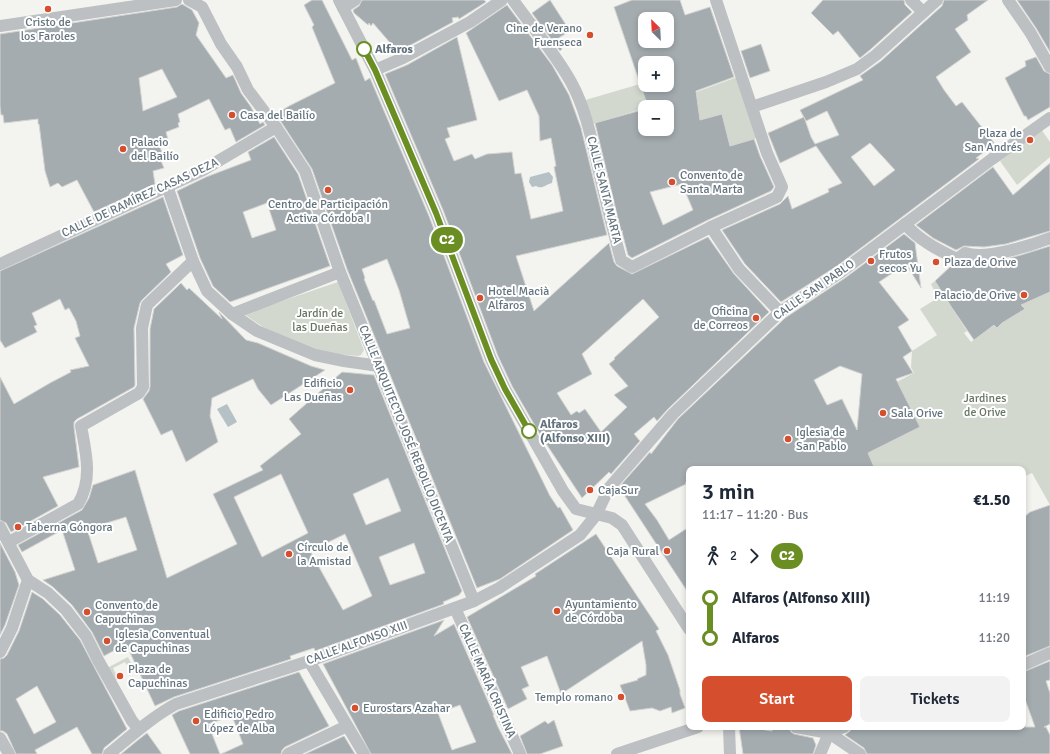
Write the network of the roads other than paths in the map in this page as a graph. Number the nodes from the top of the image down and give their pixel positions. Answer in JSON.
{"nodes":[{"id":1,"x":176,"y":0,"type":"edge"},
{"id":2,"x":189,"y":0,"type":"edge"},
{"id":3,"x":355,"y":0,"type":"edge"},
{"id":4,"x":502,"y":0,"type":"edge"},
{"id":5,"x":513,"y":0,"type":"edge"},
{"id":6,"x":716,"y":0,"type":"edge"},
{"id":7,"x":911,"y":0,"type":"edge"},
{"id":8,"x":937,"y":0,"type":"edge"},
{"id":9,"x":1008,"y":0,"type":"edge"},
{"id":10,"x":341,"y":4,"type":"edge"},
{"id":11,"x":923,"y":12,"type":"junction"},
{"id":12,"x":0,"y":26,"type":"edge"},
{"id":13,"x":1050,"y":67,"type":"edge"},
{"id":14,"x":375,"y":70,"type":"junction"},
{"id":15,"x":752,"y":107,"type":"junction"},
{"id":16,"x":1049,"y":123,"type":"edge"},
{"id":17,"x":276,"y":127,"type":"junction"},
{"id":18,"x":167,"y":186,"type":"junction"},
{"id":19,"x":905,"y":224,"type":"junction"},
{"id":20,"x":711,"y":227,"type":"junction"},
{"id":21,"x":1050,"y":238,"type":"edge"},
{"id":22,"x":193,"y":261,"type":"junction"},
{"id":23,"x":0,"y":264,"type":"edge"},
{"id":24,"x":340,"y":272,"type":"junction"},
{"id":25,"x":780,"y":312,"type":"junction"},
{"id":26,"x":232,"y":314,"type":"junction"},
{"id":27,"x":379,"y":366,"type":"junction"},
{"id":28,"x":596,"y":515,"type":"junction"},
{"id":29,"x":0,"y":527,"type":"edge"},
{"id":30,"x":9,"y":542,"type":"junction"},
{"id":31,"x":28,"y":580,"type":"junction"},
{"id":32,"x":474,"y":601,"type":"junction"},
{"id":33,"x":455,"y":608,"type":"junction"},
{"id":34,"x":686,"y":624,"type":"edge"},
{"id":35,"x":0,"y":652,"type":"edge"},
{"id":36,"x":1050,"y":653,"type":"edge"},
{"id":37,"x":309,"y":661,"type":"junction"},
{"id":38,"x":1026,"y":664,"type":"edge"},
{"id":39,"x":347,"y":726,"type":"junction"},
{"id":40,"x":139,"y":729,"type":"junction"},
{"id":41,"x":689,"y":730,"type":"edge"},
{"id":42,"x":729,"y":730,"type":"edge"},
{"id":43,"x":812,"y":730,"type":"edge"},
{"id":44,"x":836,"y":730,"type":"edge"},
{"id":45,"x":829,"y":733,"type":"junction"},
{"id":46,"x":0,"y":738,"type":"edge"},
{"id":47,"x":9,"y":754,"type":"edge"},
{"id":48,"x":109,"y":754,"type":"edge"},
{"id":49,"x":288,"y":754,"type":"edge"},
{"id":50,"x":364,"y":754,"type":"edge"},
{"id":51,"x":520,"y":754,"type":"edge"},
{"id":52,"x":617,"y":754,"type":"edge"},
{"id":53,"x":730,"y":754,"type":"edge"},
{"id":54,"x":820,"y":754,"type":"edge"},
{"id":55,"x":860,"y":754,"type":"edge"}],
"edges":[{"from":1,"to":12,"type":"street"},
{"from":2,"to":17,"type":"street","name":"CALLE ARQUITECTO JOSÉ REBOLLO DICENTA"},
{"from":3,"to":10,"type":"street"},
{"from":4,"to":14,"type":"street"},
{"from":5,"to":20,"type":"street","name":"CALLE SANTA MARTA"},
{"from":6,"to":15,"type":"street","name":"CALLE SANTA MARTA"},
{"from":7,"to":11,"type":"street"},
{"from":8,"to":11,"type":"street"},
{"from":9,"to":13,"type":"street"},
{"from":10,"to":14,"type":"street"},
{"from":11,"to":15,"type":"street"},
{"from":14,"to":28,"type":"street"},
{"from":15,"to":20,"type":"street","name":"CALLE SANTA MARTA"},
{"from":16,"to":19,"type":"street","name":"CALLE SAN PABLO"},
{"from":17,"to":18,"type":"street","name":"CALLE DE RAMÍREZ CASAS DEZA"},
{"from":17,"to":24,"type":"street","name":"CALLE ARQUITECTO JOSÉ REBOLLO DICENTA"},
{"from":18,"to":22,"type":"street"},
{"from":18,"to":23,"type":"street","name":"CALLE DE RAMÍREZ CASAS DEZA"},
{"from":19,"to":21,"type":"street"},
{"from":19,"to":25,"type":"street","name":"CALLE SAN PABLO"},
{"from":20,"to":25,"type":"street"},
{"from":22,"to":26,"type":"street"},
{"from":22,"to":30,"type":"street"},
{"from":24,"to":26,"type":"street"},
{"from":24,"to":27,"type":"street","name":"CALLE ARQUITECTO JOSÉ REBOLLO DICENTA"},
{"from":25,"to":28,"type":"street","name":"CALLE SAN PABLO"},
{"from":26,"to":27,"type":"street"},
{"from":27,"to":32,"type":"street","name":"CALLE ARQUITECTO JOSÉ REBOLLO DICENTA"},
{"from":28,"to":32,"type":"street","name":"CALLE ALFONSO XIII"},
{"from":28,"to":34,"type":"street"},
{"from":29,"to":30,"type":"street"},
{"from":30,"to":31,"type":"street"},
{"from":31,"to":35,"type":"street"},
{"from":31,"to":40,"type":"street"},
{"from":32,"to":33,"type":"street","name":"CALLE ALFONSO XIII"},
{"from":33,"to":37,"type":"street","name":"CALLE ALFONSO XIII"},
{"from":33,"to":51,"type":"street","name":"CALLE MARÍA CRISTINA"},
{"from":36,"to":38,"type":"street"},
{"from":37,"to":39,"type":"street"},
{"from":37,"to":40,"type":"street","name":"CALLE ALFONSO XIII"},
{"from":39,"to":49,"type":"street"},
{"from":39,"to":50,"type":"street"},
{"from":40,"to":48,"type":"street","name":"CALLE ALFONSO XIII"},
{"from":41,"to":52,"type":"street"},
{"from":42,"to":53,"type":"street"},
{"from":43,"to":45,"type":"street"},
{"from":44,"to":45,"type":"street"},
{"from":45,"to":54,"type":"street"},
{"from":45,"to":55,"type":"street"},
{"from":46,"to":47,"type":"street"}]}
